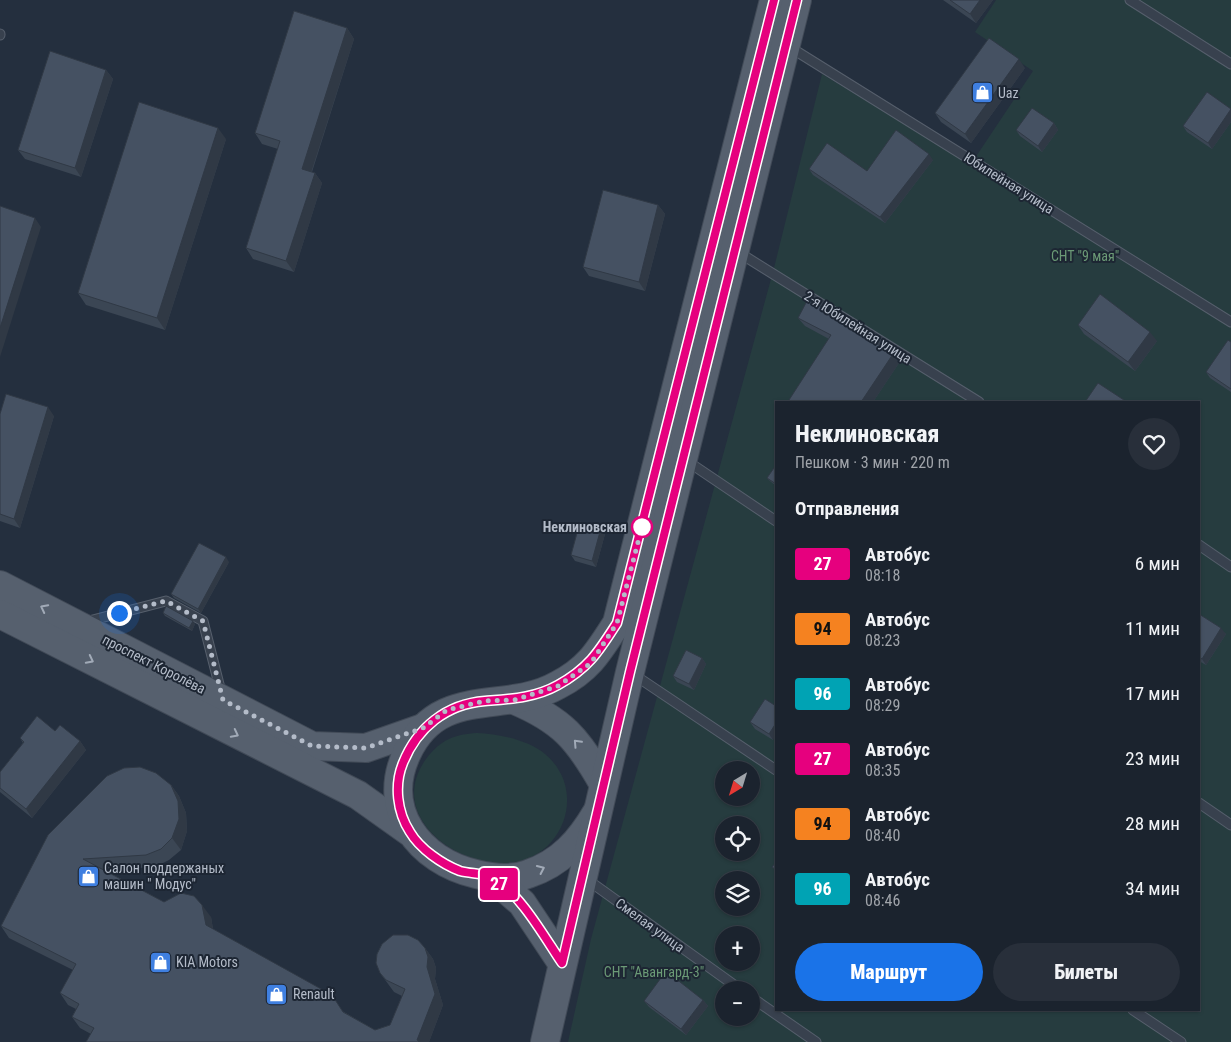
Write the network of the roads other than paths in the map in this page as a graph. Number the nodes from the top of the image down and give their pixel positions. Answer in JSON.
{"nodes":[{"id":1,"x":774,"y":0,"type":"edge"},
{"id":2,"x":798,"y":0,"type":"edge"},
{"id":3,"x":1130,"y":0,"type":"edge"},
{"id":4,"x":786,"y":45,"type":"junction"},
{"id":5,"x":1231,"y":64,"type":"edge"},
{"id":6,"x":736,"y":251,"type":"junction"},
{"id":7,"x":1231,"y":322,"type":"edge"},
{"id":8,"x":977,"y":401,"type":"edge"},
{"id":9,"x":683,"y":458,"type":"junction"},
{"id":10,"x":775,"y":520,"type":"edge"},
{"id":11,"x":1200,"y":546,"type":"edge"},
{"id":12,"x":1231,"y":567,"type":"edge"},
{"id":13,"x":0,"y":585,"type":"edge"},
{"id":14,"x":2,"y":616,"type":"edge"},
{"id":15,"x":78,"y":624,"type":"junction"},
{"id":16,"x":630,"y":672,"type":"junction"},
{"id":17,"x":223,"y":700,"type":"junction"},
{"id":18,"x":514,"y":700,"type":"junction"},
{"id":19,"x":423,"y":728,"type":"junction"},
{"id":20,"x":775,"y":769,"type":"edge"},
{"id":21,"x":604,"y":783,"type":"junction"},
{"id":22,"x":1200,"y":804,"type":"edge"},
{"id":23,"x":597,"y":812,"type":"junction"},
{"id":24,"x":1231,"y":825,"type":"edge"},
{"id":25,"x":410,"y":832,"type":"junction"},
{"id":26,"x":583,"y":876,"type":"junction"},
{"id":27,"x":493,"y":878,"type":"junction"},
{"id":28,"x":562,"y":963,"type":"junction"},
{"id":29,"x":729,"y":981,"type":"edge"},
{"id":30,"x":760,"y":1003,"type":"edge"},
{"id":31,"x":1134,"y":1011,"type":"edge"},
{"id":32,"x":545,"y":1042,"type":"edge"},
{"id":33,"x":816,"y":1042,"type":"edge"},
{"id":34,"x":1181,"y":1042,"type":"edge"}],
"edges":[{"from":1,"to":18,"type":"main road"},
{"from":2,"to":4,"type":"main road"},
{"from":3,"to":5,"type":"lane"},
{"from":4,"to":6,"type":"main road"},
{"from":4,"to":7,"type":"lane","name":"Юбилейная улица"},
{"from":6,"to":8,"type":"lane","name":"2-я Юбилейная улица"},
{"from":6,"to":9,"type":"main road"},
{"from":9,"to":10,"type":"lane"},
{"from":9,"to":16,"type":"main road"},
{"from":11,"to":12,"type":"lane"},
{"from":15,"to":13,"type":"main road","name":"проспект Королёва","one_way":true},
{"from":14,"to":25,"type":"main road","name":"проспект Королёва","one_way":true},
{"from":15,"to":17,"type":"main road","name":"проспект Королёва"},
{"from":15,"to":17,"type":"lane"},
{"from":16,"to":20,"type":"lane"},
{"from":16,"to":21,"type":"main road"},
{"from":17,"to":19,"type":"main road","name":"проспект Королёва"},
{"from":18,"to":19,"type":"main road"},
{"from":21,"to":18,"type":"main road","one_way":true},
{"from":19,"to":25,"type":"main road"},
{"from":21,"to":23,"type":"main road"},
{"from":22,"to":24,"type":"lane"},
{"from":23,"to":26,"type":"main road"},
{"from":27,"to":23,"type":"main road","one_way":true},
{"from":25,"to":27,"type":"main road"},
{"from":26,"to":28,"type":"main road"},
{"from":26,"to":29,"type":"lane","name":"Смелая улица"},
{"from":27,"to":28,"type":"main road"},
{"from":28,"to":32,"type":"main road"},
{"from":30,"to":33,"type":"lane"},
{"from":31,"to":34,"type":"lane"}]}
